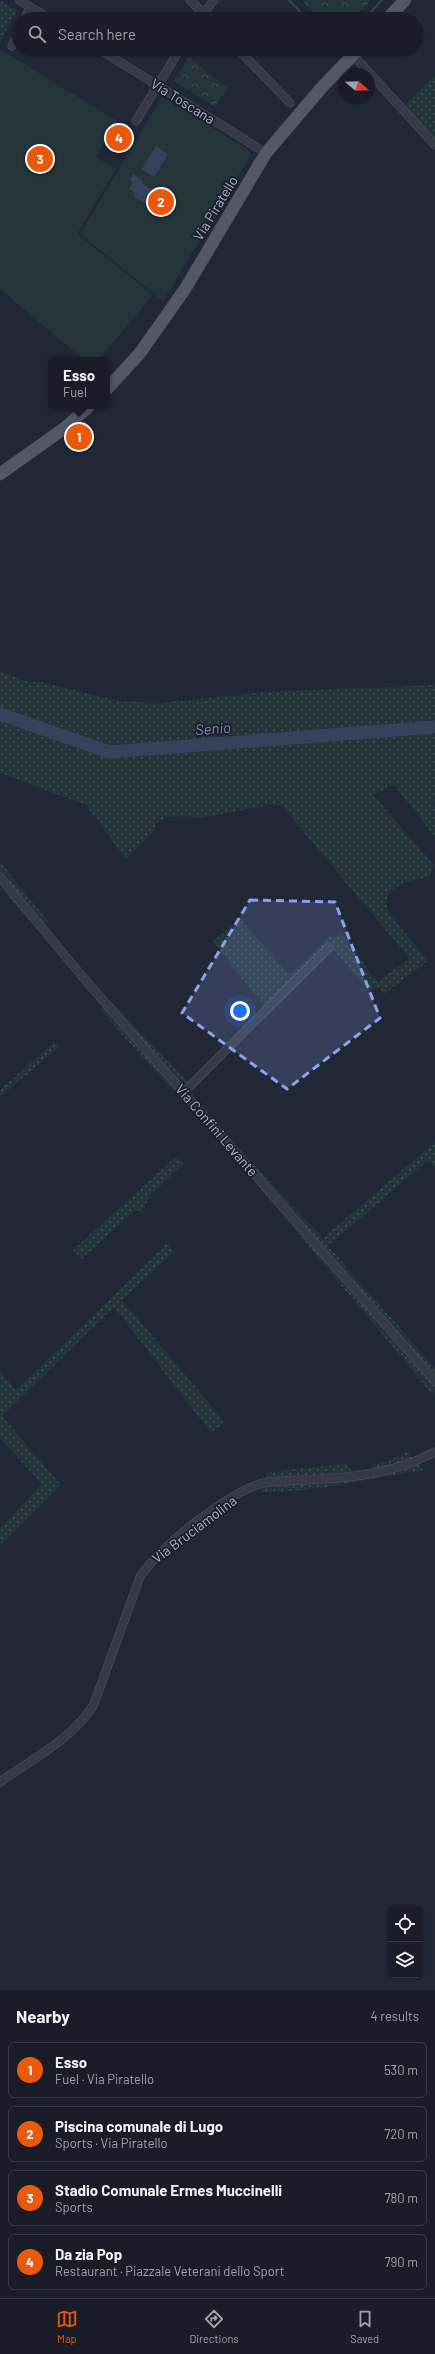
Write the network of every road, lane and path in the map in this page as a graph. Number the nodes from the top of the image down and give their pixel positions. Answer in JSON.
{"nodes":[{"id":1,"x":19,"y":0,"type":"edge"},
{"id":2,"x":190,"y":0,"type":"edge"},
{"id":3,"x":214,"y":0,"type":"edge"},
{"id":4,"x":405,"y":0,"type":"edge"},
{"id":5,"x":30,"y":7,"type":"junction"},
{"id":6,"x":28,"y":12,"type":"edge"},
{"id":7,"x":38,"y":12,"type":"edge"},
{"id":8,"x":198,"y":12,"type":"edge"},
{"id":9,"x":204,"y":12,"type":"edge"},
{"id":10,"x":394,"y":12,"type":"edge"},
{"id":11,"x":110,"y":56,"type":"edge"},
{"id":12,"x":176,"y":56,"type":"edge"},
{"id":13,"x":245,"y":56,"type":"edge"},
{"id":14,"x":352,"y":56,"type":"edge"},
{"id":15,"x":359,"y":56,"type":"edge"},
{"id":16,"x":158,"y":86,"type":"junction"},
{"id":17,"x":290,"y":103,"type":"dead end"},
{"id":18,"x":136,"y":121,"type":"dead end"},
{"id":19,"x":435,"y":145,"type":"edge"},
{"id":20,"x":266,"y":153,"type":"junction"},
{"id":21,"x":110,"y":386,"type":"edge"},
{"id":22,"x":86,"y":409,"type":"edge"},
{"id":23,"x":0,"y":474,"type":"edge"},
{"id":24,"x":0,"y":877,"type":"edge"},
{"id":25,"x":329,"y":947,"type":"dead end"},
{"id":26,"x":184,"y":1092,"type":"junction"},
{"id":27,"x":435,"y":1381,"type":"edge"},
{"id":28,"x":435,"y":1452,"type":"edge"},
{"id":29,"x":0,"y":1782,"type":"edge"}],
"edges":[{"from":1,"to":5,"type":"street"},
{"from":2,"to":8,"type":"street"},
{"from":3,"to":9,"type":"street"},
{"from":4,"to":10,"type":"main road"},
{"from":5,"to":6,"type":"street"},
{"from":5,"to":7,"type":"street"},
{"from":11,"to":16,"type":"street","name":"Via Toscana"},
{"from":12,"to":16,"type":"street"},
{"from":13,"to":17,"type":"street"},
{"from":14,"to":20,"type":"main road","name":"Via Piratello"},
{"from":15,"to":19,"type":"street"},
{"from":16,"to":18,"type":"street"},
{"from":16,"to":20,"type":"street","name":"Via Toscana"},
{"from":20,"to":21,"type":"main road","name":"Via Piratello"},
{"from":22,"to":23,"type":"main road"},
{"from":24,"to":26,"type":"street","name":"Via Confini Levante"},
{"from":25,"to":26,"type":"street"},
{"from":26,"to":27,"type":"street","name":"Via Confini Levante"},
{"from":28,"to":29,"type":"street","name":"Via Bruciamolina"}]}
